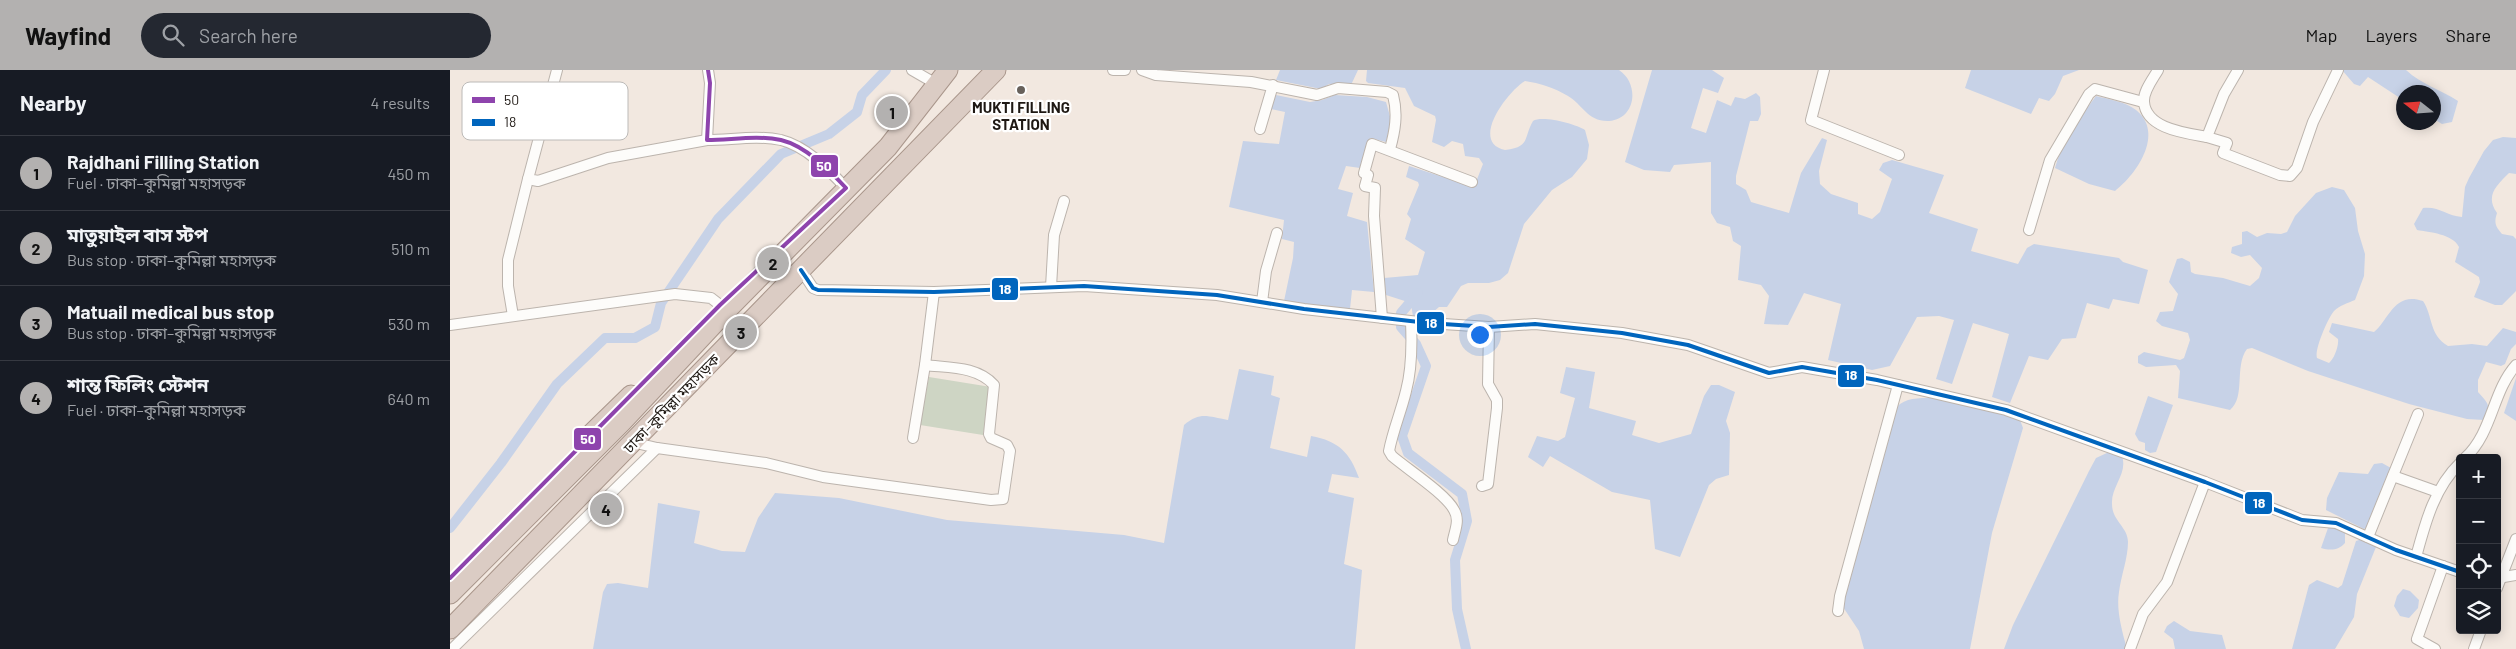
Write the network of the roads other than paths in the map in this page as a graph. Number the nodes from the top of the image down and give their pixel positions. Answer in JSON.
{"nodes":[{"id":1,"x":708,"y":70,"type":"edge"},
{"id":2,"x":912,"y":70,"type":"edge"},
{"id":3,"x":996,"y":70,"type":"edge"},
{"id":4,"x":1113,"y":70,"type":"edge"},
{"id":5,"x":1125,"y":70,"type":"edge"},
{"id":6,"x":1142,"y":70,"type":"edge"},
{"id":7,"x":1824,"y":70,"type":"edge"},
{"id":8,"x":2158,"y":70,"type":"edge"},
{"id":9,"x":2238,"y":70,"type":"edge"},
{"id":10,"x":2338,"y":70,"type":"edge"},
{"id":11,"x":943,"y":78,"type":"edge"},
{"id":12,"x":1272,"y":85,"type":"junction"},
{"id":13,"x":2143,"y":102,"type":"junction"},
{"id":14,"x":1260,"y":129,"type":"dead end"},
{"id":15,"x":2207,"y":137,"type":"junction"},
{"id":16,"x":539,"y":140,"type":"edge"},
{"id":17,"x":707,"y":140,"type":"junction"},
{"id":18,"x":1390,"y":149,"type":"junction"},
{"id":19,"x":1899,"y":155,"type":"dead end"},
{"id":20,"x":528,"y":180,"type":"junction"},
{"id":21,"x":1472,"y":182,"type":"dead end"},
{"id":22,"x":846,"y":188,"type":"junction"},
{"id":23,"x":1064,"y":202,"type":"dead end"},
{"id":24,"x":2029,"y":230,"type":"dead end"},
{"id":25,"x":1278,"y":233,"type":"dead end"},
{"id":26,"x":801,"y":270,"type":"junction"},
{"id":27,"x":1051,"y":287,"type":"junction"},
{"id":28,"x":934,"y":292,"type":"junction"},
{"id":29,"x":1262,"y":302,"type":"junction"},
{"id":30,"x":720,"y":305,"type":"junction"},
{"id":31,"x":513,"y":316,"type":"junction"},
{"id":32,"x":1382,"y":318,"type":"junction"},
{"id":33,"x":1411,"y":322,"type":"junction"},
{"id":34,"x":450,"y":325,"type":"edge"},
{"id":35,"x":1488,"y":327,"type":"junction"},
{"id":36,"x":925,"y":365,"type":"junction"},
{"id":37,"x":2516,"y":365,"type":"edge"},
{"id":38,"x":1898,"y":385,"type":"junction"},
{"id":39,"x":2418,"y":414,"type":"dead end"},
{"id":40,"x":912,"y":438,"type":"dead end"},
{"id":41,"x":632,"y":442,"type":"junction"},
{"id":42,"x":657,"y":448,"type":"junction"},
{"id":43,"x":2469,"y":454,"type":"edge"},
{"id":44,"x":2456,"y":468,"type":"edge"},
{"id":45,"x":2393,"y":476,"type":"junction"},
{"id":46,"x":2205,"y":482,"type":"junction"},
{"id":47,"x":1482,"y":486,"type":"dead end"},
{"id":48,"x":2438,"y":492,"type":"junction"},
{"id":49,"x":2368,"y":537,"type":"junction"},
{"id":50,"x":2516,"y":539,"type":"edge"},
{"id":51,"x":1452,"y":540,"type":"dead end"},
{"id":52,"x":2416,"y":557,"type":"junction"},
{"id":53,"x":2443,"y":566,"type":"junction"},
{"id":54,"x":2456,"y":571,"type":"edge"},
{"id":55,"x":2516,"y":575,"type":"edge"},
{"id":56,"x":2501,"y":577,"type":"edge"},
{"id":57,"x":450,"y":578,"type":"edge"},
{"id":58,"x":2501,"y":581,"type":"edge"},
{"id":59,"x":450,"y":594,"type":"edge"},
{"id":60,"x":1838,"y":611,"type":"dead end"},
{"id":61,"x":450,"y":629,"type":"edge"},
{"id":62,"x":2480,"y":634,"type":"edge"},
{"id":63,"x":452,"y":649,"type":"edge"},
{"id":64,"x":2130,"y":649,"type":"edge"},
{"id":65,"x":2435,"y":649,"type":"edge"},
{"id":66,"x":2474,"y":649,"type":"edge"}],
"edges":[{"from":1,"to":17,"type":"street"},
{"from":2,"to":11,"type":"street"},
{"from":3,"to":26,"type":"highway","name":"ঢাকা–কুমিল্লা মহাসড়ক"},
{"from":4,"to":5,"type":"street"},
{"from":6,"to":12,"type":"street"},
{"from":7,"to":19,"type":"street"},
{"from":8,"to":13,"type":"street"},
{"from":9,"to":15,"type":"street"},
{"from":10,"to":15,"type":"street"},
{"from":11,"to":22,"type":"highway","name":"ঢাকা–কুমিল্লা মহাসড়ক"},
{"from":12,"to":14,"type":"street"},
{"from":12,"to":18,"type":"street"},
{"from":13,"to":15,"type":"street"},
{"from":13,"to":24,"type":"street"},
{"from":16,"to":20,"type":"street"},
{"from":17,"to":20,"type":"street"},
{"from":17,"to":22,"type":"street"},
{"from":18,"to":21,"type":"street"},
{"from":18,"to":32,"type":"street"},
{"from":20,"to":31,"type":"street"},
{"from":22,"to":30,"type":"highway"},
{"from":22,"to":59,"type":"highway","name":"ঢাকা–কুমিল্লা মহাসড়ক"},
{"from":23,"to":27,"type":"street"},
{"from":25,"to":29,"type":"street"},
{"from":26,"to":28,"type":"street"},
{"from":26,"to":41,"type":"highway","name":"ঢাকা–কুমিল্লা মহাসড়ক"},
{"from":27,"to":28,"type":"street"},
{"from":27,"to":29,"type":"street"},
{"from":28,"to":36,"type":"street"},
{"from":29,"to":32,"type":"street"},
{"from":30,"to":31,"type":"street"},
{"from":30,"to":57,"type":"highway"},
{"from":31,"to":34,"type":"street"},
{"from":32,"to":33,"type":"street"},
{"from":33,"to":35,"type":"street"},
{"from":33,"to":51,"type":"street"},
{"from":35,"to":38,"type":"street"},
{"from":35,"to":47,"type":"street"},
{"from":36,"to":40,"type":"street"},
{"from":36,"to":42,"type":"street"},
{"from":37,"to":43,"type":"street"},
{"from":38,"to":46,"type":"street"},
{"from":38,"to":60,"type":"street"},
{"from":39,"to":45,"type":"street"},
{"from":41,"to":42,"type":"street"},
{"from":41,"to":61,"type":"highway","name":"ঢাকা–কুমিল্লা মহাসড়ক"},
{"from":42,"to":63,"type":"street"},
{"from":44,"to":48,"type":"street"},
{"from":45,"to":48,"type":"street"},
{"from":45,"to":49,"type":"street"},
{"from":46,"to":49,"type":"street"},
{"from":46,"to":64,"type":"street"},
{"from":48,"to":52,"type":"street"},
{"from":49,"to":52,"type":"street"},
{"from":50,"to":56,"type":"street"},
{"from":52,"to":53,"type":"street"},
{"from":53,"to":54,"type":"street"},
{"from":53,"to":65,"type":"street"},
{"from":55,"to":58,"type":"street"},
{"from":62,"to":66,"type":"street"}]}
